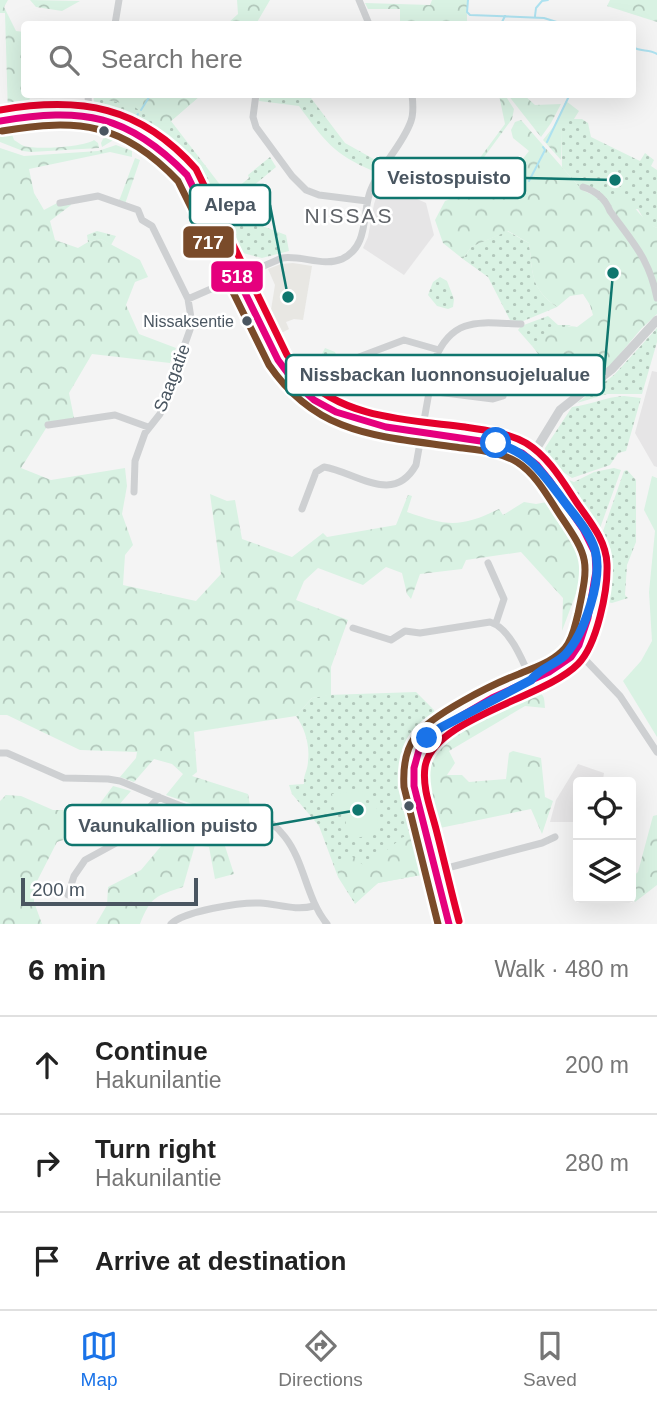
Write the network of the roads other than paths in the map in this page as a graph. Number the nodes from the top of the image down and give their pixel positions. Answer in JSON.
{"nodes":[{"id":1,"x":118,"y":0,"type":"edge"},
{"id":2,"x":359,"y":0,"type":"edge"},
{"id":3,"x":115,"y":21,"type":"edge"},
{"id":4,"x":368,"y":21,"type":"edge"},
{"id":5,"x":88,"y":98,"type":"edge"},
{"id":6,"x":255,"y":98,"type":"edge"},
{"id":7,"x":412,"y":98,"type":"edge"},
{"id":8,"x":89,"y":116,"type":"junction"},
{"id":9,"x":0,"y":121,"type":"edge"},
{"id":10,"x":583,"y":187,"type":"dead end"},
{"id":11,"x":367,"y":201,"type":"junction"},
{"id":12,"x":60,"y":203,"type":"dead end"},
{"id":13,"x":240,"y":275,"type":"junction"},
{"id":14,"x":657,"y":298,"type":"edge"},
{"id":15,"x":188,"y":299,"type":"junction"},
{"id":16,"x":657,"y":320,"type":"edge"},
{"id":17,"x":521,"y":324,"type":"dead end"},
{"id":18,"x":439,"y":350,"type":"junction"},
{"id":19,"x":359,"y":357,"type":"dead end"},
{"id":20,"x":429,"y":391,"type":"junction"},
{"id":21,"x":503,"y":396,"type":"dead end"},
{"id":22,"x":48,"y":425,"type":"dead end"},
{"id":23,"x":148,"y":427,"type":"junction"},
{"id":24,"x":422,"y":431,"type":"junction"},
{"id":25,"x":530,"y":459,"type":"junction"},
{"id":26,"x":134,"y":492,"type":"dead end"},
{"id":27,"x":302,"y":509,"type":"dead end"},
{"id":28,"x":488,"y":563,"type":"dead end"},
{"id":29,"x":496,"y":624,"type":"junction"},
{"id":30,"x":353,"y":628,"type":"dead end"},
{"id":31,"x":572,"y":652,"type":"junction"},
{"id":32,"x":531,"y":680,"type":"junction"},
{"id":33,"x":657,"y":752,"type":"edge"},
{"id":34,"x":0,"y":753,"type":"edge"},
{"id":35,"x":159,"y":797,"type":"junction"},
{"id":36,"x":555,"y":837,"type":"dead end"},
{"id":37,"x":436,"y":871,"type":"junction"},
{"id":38,"x":68,"y":895,"type":"dead end"},
{"id":39,"x":314,"y":906,"type":"junction"},
{"id":40,"x":171,"y":924,"type":"edge"},
{"id":41,"x":327,"y":924,"type":"edge"},
{"id":42,"x":449,"y":924,"type":"edge"}],
"edges":[{"from":1,"to":3,"type":"street"},
{"from":2,"to":4,"type":"street"},
{"from":5,"to":8,"type":"street"},
{"from":6,"to":11,"type":"street"},
{"from":7,"to":11,"type":"street"},
{"from":8,"to":9,"type":"street"},
{"from":8,"to":13,"type":"street"},
{"from":10,"to":14,"type":"street"},
{"from":11,"to":13,"type":"street"},
{"from":12,"to":15,"type":"street","name":"Saagatie"},
{"from":13,"to":15,"type":"street"},
{"from":13,"to":24,"type":"street"},
{"from":15,"to":23,"type":"street","name":"Saagatie"},
{"from":16,"to":25,"type":"street"},
{"from":17,"to":18,"type":"street"},
{"from":18,"to":19,"type":"street"},
{"from":18,"to":20,"type":"street"},
{"from":20,"to":21,"type":"street"},
{"from":20,"to":24,"type":"street"},
{"from":22,"to":23,"type":"street"},
{"from":23,"to":26,"type":"street","name":"Saagatie"},
{"from":24,"to":25,"type":"street"},
{"from":24,"to":27,"type":"street"},
{"from":25,"to":31,"type":"main road"},
{"from":28,"to":29,"type":"street"},
{"from":29,"to":30,"type":"street"},
{"from":29,"to":32,"type":"street"},
{"from":31,"to":32,"type":"main road"},
{"from":31,"to":33,"type":"street"},
{"from":32,"to":37,"type":"main road"},
{"from":34,"to":35,"type":"street"},
{"from":35,"to":38,"type":"street"},
{"from":35,"to":39,"type":"street"},
{"from":36,"to":37,"type":"street"},
{"from":37,"to":42,"type":"main road"},
{"from":39,"to":40,"type":"street"},
{"from":39,"to":41,"type":"street"}]}
